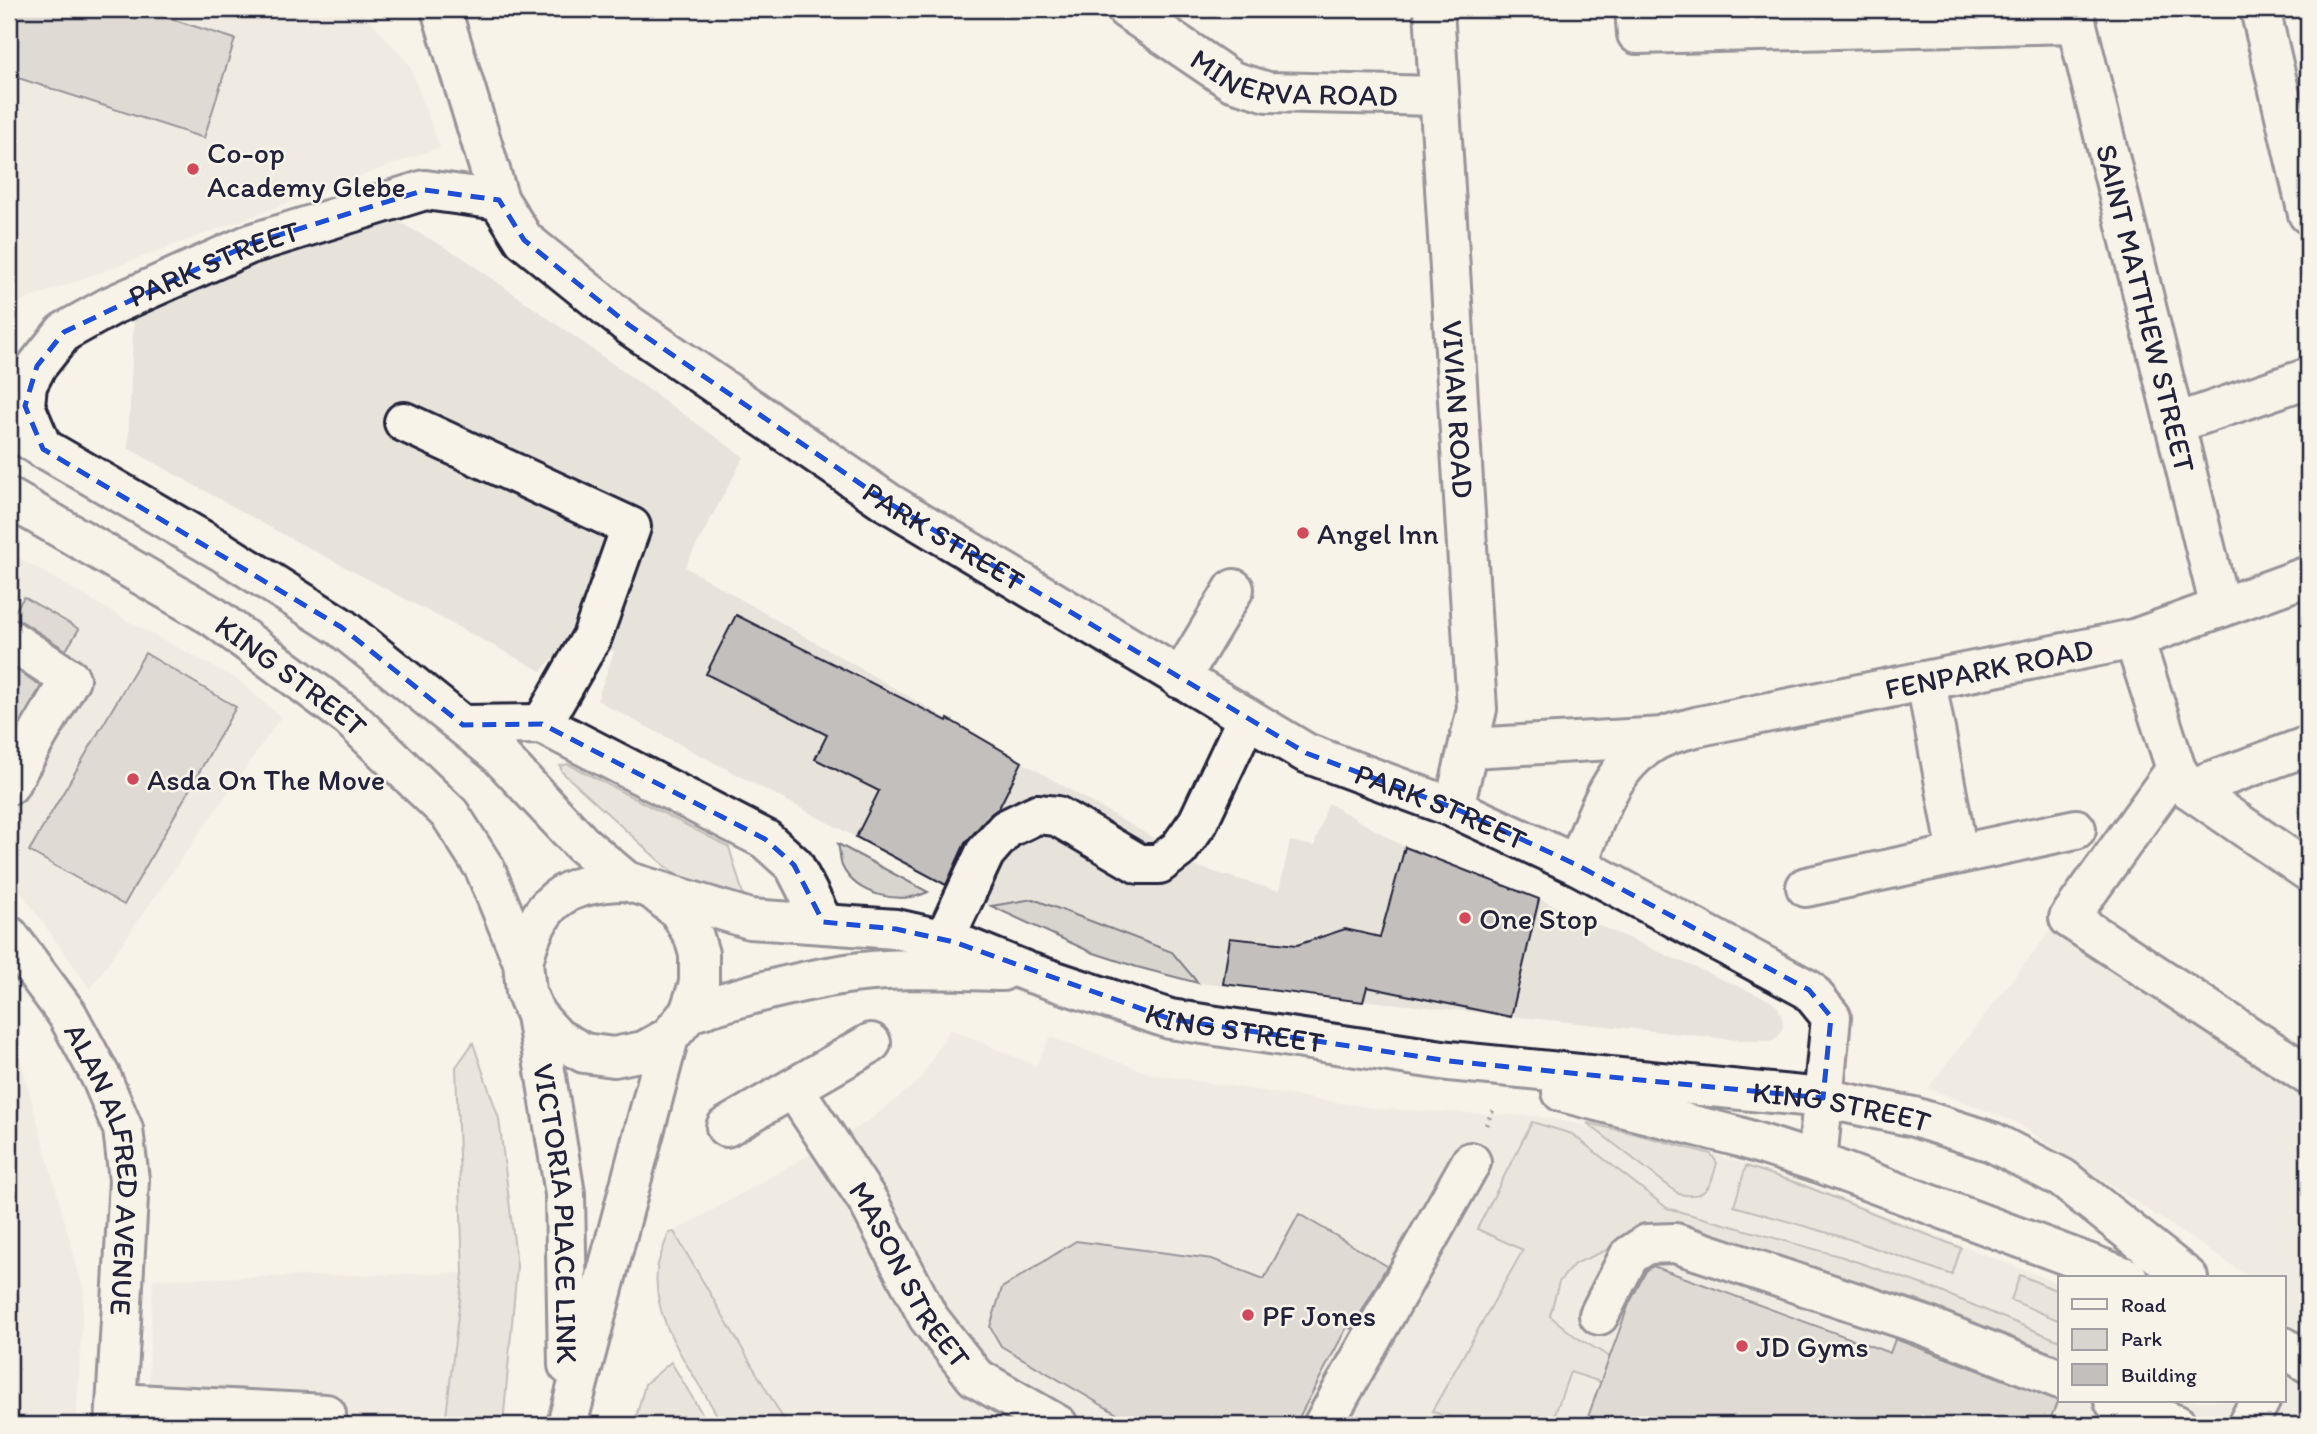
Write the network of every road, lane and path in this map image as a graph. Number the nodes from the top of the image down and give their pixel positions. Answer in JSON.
{"nodes":[{"id":1,"x":441,"y":9,"type":"edge"},
{"id":2,"x":1126,"y":9,"type":"edge"},
{"id":3,"x":1434,"y":9,"type":"edge"},
{"id":4,"x":1635,"y":9,"type":"edge"},
{"id":5,"x":2260,"y":9,"type":"edge"},
{"id":6,"x":2074,"y":16,"type":"edge"},
{"id":7,"x":1438,"y":96,"type":"junction"},
{"id":8,"x":499,"y":200,"type":"junction"},
{"id":9,"x":2308,"y":214,"type":"edge"},
{"id":10,"x":2308,"y":378,"type":"edge"},
{"id":11,"x":404,"y":422,"type":"dead end"},
{"id":12,"x":2174,"y":424,"type":"junction"},
{"id":13,"x":9,"y":428,"type":"edge"},
{"id":14,"x":43,"y":449,"type":"junction"},
{"id":15,"x":9,"y":498,"type":"edge"},
{"id":16,"x":2308,"y":576,"type":"edge"},
{"id":17,"x":1234,"y":589,"type":"dead end"},
{"id":18,"x":2220,"y":608,"type":"junction"},
{"id":19,"x":9,"y":639,"type":"edge"},
{"id":20,"x":2134,"y":639,"type":"junction"},
{"id":21,"x":1180,"y":679,"type":"junction"},
{"id":22,"x":1926,"y":681,"type":"junction"},
{"id":23,"x":1247,"y":718,"type":"junction"},
{"id":24,"x":542,"y":724,"type":"junction"},
{"id":25,"x":463,"y":725,"type":"junction"},
{"id":26,"x":1664,"y":737,"type":"junction"},
{"id":27,"x":2308,"y":747,"type":"edge"},
{"id":28,"x":1470,"y":748,"type":"junction"},
{"id":29,"x":2183,"y":779,"type":"junction"},
{"id":30,"x":9,"y":785,"type":"edge"},
{"id":31,"x":1454,"y":808,"type":"junction"},
{"id":32,"x":2076,"y":830,"type":"dead end"},
{"id":33,"x":1958,"y":854,"type":"junction"},
{"id":34,"x":1577,"y":865,"type":"junction"},
{"id":35,"x":2308,"y":871,"type":"edge"},
{"id":36,"x":641,"y":886,"type":"junction"},
{"id":37,"x":1806,"y":887,"type":"dead end"},
{"id":38,"x":823,"y":922,"type":"junction"},
{"id":39,"x":9,"y":936,"type":"edge"},
{"id":40,"x":944,"y":940,"type":"junction"},
{"id":41,"x":523,"y":962,"type":"junction"},
{"id":42,"x":1028,"y":972,"type":"junction"},
{"id":43,"x":536,"y":1015,"type":"junction"},
{"id":44,"x":679,"y":1025,"type":"junction"},
{"id":45,"x":871,"y":1043,"type":"dead end"},
{"id":46,"x":1449,"y":1061,"type":"junction"},
{"id":47,"x":2308,"y":1075,"type":"edge"},
{"id":48,"x":1506,"y":1077,"type":"junction"},
{"id":49,"x":794,"y":1089,"type":"junction"},
{"id":50,"x":1823,"y":1098,"type":"junction"},
{"id":51,"x":726,"y":1127,"type":"dead end"},
{"id":52,"x":1471,"y":1162,"type":"joint"},
{"id":53,"x":1817,"y":1162,"type":"junction"},
{"id":54,"x":2123,"y":1276,"type":"edge"},
{"id":55,"x":2185,"y":1276,"type":"edge"},
{"id":56,"x":1600,"y":1315,"type":"dead end"},
{"id":57,"x":2058,"y":1378,"type":"edge"},
{"id":58,"x":2117,"y":1402,"type":"edge"},
{"id":59,"x":2259,"y":1402,"type":"edge"},
{"id":60,"x":116,"y":1414,"type":"edge"},
{"id":61,"x":326,"y":1414,"type":"dead end"},
{"id":62,"x":568,"y":1419,"type":"edge"},
{"id":63,"x":1058,"y":1425,"type":"edge"},
{"id":64,"x":1323,"y":1425,"type":"edge"},
{"id":65,"x":2176,"y":1425,"type":"edge"},
{"id":66,"x":2247,"y":1425,"type":"edge"}],
"edges":[{"from":1,"to":8,"type":"street"},
{"from":2,"to":7,"type":"street","name":"MINERVA ROAD"},
{"from":3,"to":7,"type":"street","name":"VIVIAN ROAD"},
{"from":4,"to":6,"type":"street"},
{"from":5,"to":9,"type":"street"},
{"from":6,"to":12,"type":"street","name":"SAINT MATTHEW STREET"},
{"from":7,"to":28,"type":"street","name":"VIVIAN ROAD"},
{"from":8,"to":14,"type":"street","name":"PARK STREET"},
{"from":8,"to":21,"type":"street","name":"PARK STREET"},
{"from":10,"to":12,"type":"street"},
{"from":11,"to":24,"type":"street"},
{"from":12,"to":18,"type":"street","name":"SAINT MATTHEW STREET"},
{"from":13,"to":14,"type":"street","name":"KING STREET"},
{"from":14,"to":25,"type":"street","name":"KING STREET"},
{"from":15,"to":41,"type":"street","name":"KING STREET"},
{"from":16,"to":18,"type":"street","name":"FENPARK ROAD"},
{"from":17,"to":21,"type":"street"},
{"from":18,"to":20,"type":"street","name":"FENPARK ROAD"},
{"from":19,"to":30,"type":"street"},
{"from":20,"to":22,"type":"street","name":"FENPARK ROAD"},
{"from":20,"to":29,"type":"street"},
{"from":21,"to":23,"type":"street","name":"PARK STREET"},
{"from":22,"to":26,"type":"street","name":"FENPARK ROAD"},
{"from":22,"to":33,"type":"street"},
{"from":23,"to":31,"type":"street","name":"PARK STREET"},
{"from":23,"to":40,"type":"street"},
{"from":24,"to":25,"type":"street"},
{"from":24,"to":38,"type":"street"},
{"from":25,"to":36,"type":"street","name":"KING STREET"},
{"from":26,"to":28,"type":"street","name":"FENPARK ROAD"},
{"from":26,"to":34,"type":"street","name":"FENPARK ROAD"},
{"from":27,"to":29,"type":"street"},
{"from":28,"to":31,"type":"street","name":"VIVIAN ROAD"},
{"from":29,"to":35,"type":"street"},
{"from":29,"to":47,"type":"street"},
{"from":31,"to":34,"type":"street","name":"PARK STREET"},
{"from":32,"to":33,"type":"street"},
{"from":33,"to":37,"type":"street"},
{"from":34,"to":50,"type":"street","name":"PARK STREET"},
{"from":36,"to":38,"type":"street","name":"KING STREET"},
{"from":36,"to":41,"type":"street","name":"KING STREET"},
{"from":36,"to":44,"type":"street","name":"KING STREET"},
{"from":38,"to":40,"type":"street","name":"KING STREET"},
{"from":39,"to":60,"type":"street","name":"ALAN ALFRED AVENUE"},
{"from":40,"to":42,"type":"street","name":"KING STREET"},
{"from":41,"to":43,"type":"street","name":"KING STREET"},
{"from":42,"to":44,"type":"street","name":"KING STREET"},
{"from":42,"to":46,"type":"street","name":"KING STREET"},
{"from":43,"to":44,"type":"street","name":"KING STREET"},
{"from":43,"to":62,"type":"street","name":"VICTORIA PLACE LINK"},
{"from":44,"to":62,"type":"street","name":"VICTORIA PLACE LINK"},
{"from":45,"to":49,"type":"street"},
{"from":46,"to":48,"type":"street","name":"KING STREET"},
{"from":46,"to":50,"type":"street","name":"KING STREET"},
{"from":48,"to":52,"type":"path"},
{"from":48,"to":53,"type":"street","name":"KING STREET"},
{"from":49,"to":51,"type":"street"},
{"from":49,"to":63,"type":"street","name":"MASON STREET"},
{"from":50,"to":53,"type":"street","name":"PARK STREET"},
{"from":50,"to":55,"type":"street","name":"KING STREET"},
{"from":52,"to":64,"type":"street"},
{"from":53,"to":54,"type":"street","name":"KING STREET"},
{"from":56,"to":57,"type":"street"},
{"from":58,"to":65,"type":"street"},
{"from":59,"to":66,"type":"street"},
{"from":60,"to":61,"type":"street"}]}
